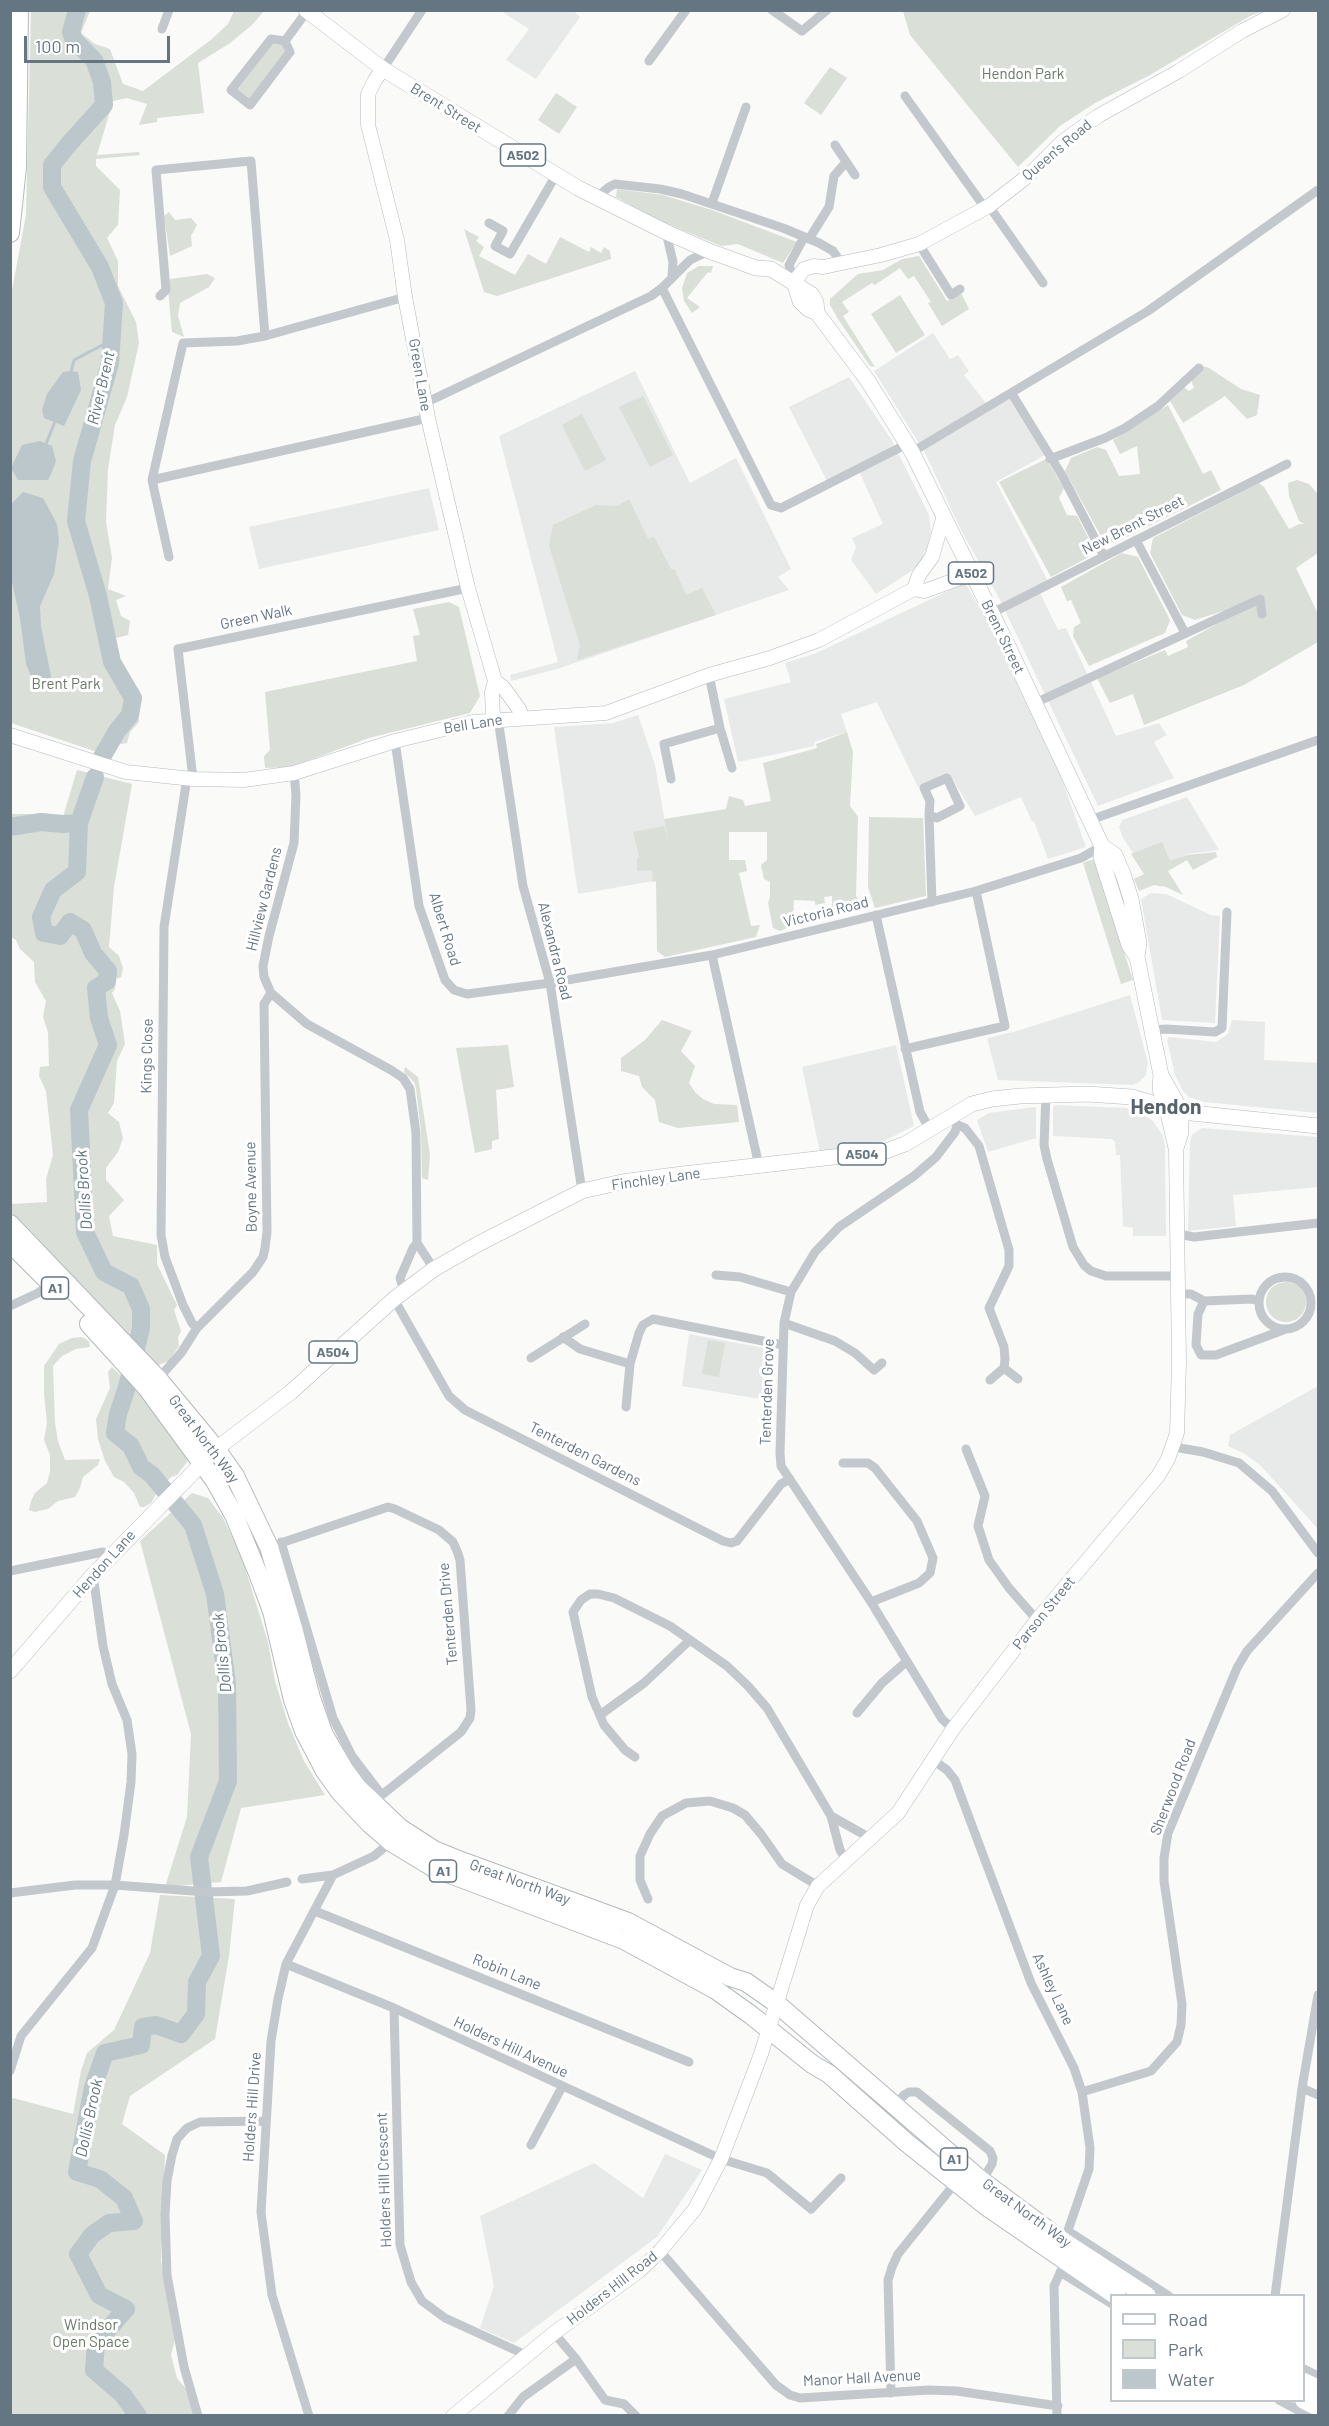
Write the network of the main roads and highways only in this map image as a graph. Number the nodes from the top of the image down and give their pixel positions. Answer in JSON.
{"nodes":[{"id":1,"x":19,"y":10,"type":"edge"},
{"id":2,"x":1283,"y":10,"type":"edge"},
{"id":3,"x":307,"y":11,"type":"edge"},
{"id":4,"x":383,"y":69,"type":"junction"},
{"id":5,"x":10,"y":233,"type":"edge"},
{"id":6,"x":794,"y":282,"type":"junction"},
{"id":7,"x":943,"y":519,"type":"junction"},
{"id":8,"x":971,"y":574,"type":"junction"},
{"id":9,"x":914,"y":589,"type":"junction"},
{"id":10,"x":495,"y":681,"type":"junction"},
{"id":11,"x":522,"y":717,"type":"junction"},
{"id":12,"x":496,"y":719,"type":"junction"},
{"id":13,"x":15,"y":736,"type":"edge"},
{"id":14,"x":1161,"y":1075,"type":"junction"},
{"id":15,"x":1132,"y":1097,"type":"junction"},
{"id":16,"x":1166,"y":1107,"type":"junction"},
{"id":17,"x":1182,"y":1112,"type":"junction"},
{"id":18,"x":1318,"y":1126,"type":"edge"},
{"id":19,"x":1176,"y":1150,"type":"junction"},
{"id":20,"x":10,"y":1224,"type":"edge"},
{"id":21,"x":10,"y":1243,"type":"edge"},
{"id":22,"x":153,"y":1383,"type":"junction"},
{"id":23,"x":210,"y":1456,"type":"junction"},
{"id":24,"x":10,"y":1671,"type":"edge"},
{"id":25,"x":772,"y":2016,"type":"junction"},
{"id":26,"x":1115,"y":2294,"type":"edge"},
{"id":27,"x":1146,"y":2294,"type":"edge"},
{"id":28,"x":453,"y":2415,"type":"edge"}],
"edges":[{"from":1,"to":5,"type":"highway"},
{"from":2,"to":6,"type":"main road","name":"Queen's Road"},
{"from":3,"to":4,"type":"main road","name":"Brent Street","number":"A502"},
{"from":4,"to":6,"type":"main road","name":"Brent Street","number":"A502"},
{"from":4,"to":10,"type":"main road","name":"Green Lane"},
{"from":6,"to":7,"type":"main road","name":"Brent Street","number":"A502"},
{"from":7,"to":8,"type":"main road","name":"Brent Street","number":"A502"},
{"from":7,"to":9,"type":"main road"},
{"from":8,"to":9,"type":"main road","name":"Bell Lane"},
{"from":8,"to":14,"type":"main road","name":"Brent Street","number":"A502"},
{"from":9,"to":11,"type":"main road","name":"Bell Lane"},
{"from":10,"to":11,"type":"main road","name":"Green Lane"},
{"from":10,"to":12,"type":"main road","name":"Green Lane"},
{"from":11,"to":12,"type":"main road","name":"Bell Lane"},
{"from":12,"to":13,"type":"main road","name":"Bell Lane"},
{"from":14,"to":15,"type":"main road"},
{"from":14,"to":16,"type":"main road","name":"Brent Street","number":"A502"},
{"from":14,"to":17,"type":"main road","name":"Brent Street","number":"A502"},
{"from":15,"to":16,"type":"main road","name":"Finchley Lane","number":"A504"},
{"from":15,"to":23,"type":"main road","name":"Finchley Lane","number":"A504"},
{"from":16,"to":17,"type":"main road","name":"Finchley Lane","number":"A504"},
{"from":16,"to":19,"type":"main road","name":"Parson Street"},
{"from":17,"to":18,"type":"main road","number":"A504"},
{"from":17,"to":19,"type":"main road","name":"Parson Street"},
{"from":19,"to":25,"type":"main road","name":"Parson Street"},
{"from":20,"to":22,"type":"highway","name":"Great North Way","number":"A1"},
{"from":21,"to":22,"type":"highway","name":"Great North Way","number":"A1"},
{"from":22,"to":23,"type":"highway","name":"Great North Way","number":"A1"},
{"from":23,"to":24,"type":"main road","name":"Hendon Lane","number":"A504"},
{"from":23,"to":25,"type":"highway","name":"Great North Way","number":"A1"},
{"from":23,"to":25,"type":"highway","name":"Great North Way","number":"A1"},
{"from":25,"to":26,"type":"highway","name":"Great North Way","number":"A1"},
{"from":25,"to":27,"type":"highway","name":"Great North Way","number":"A1"},
{"from":25,"to":28,"type":"main road","name":"Holders Hill Road"}]}
